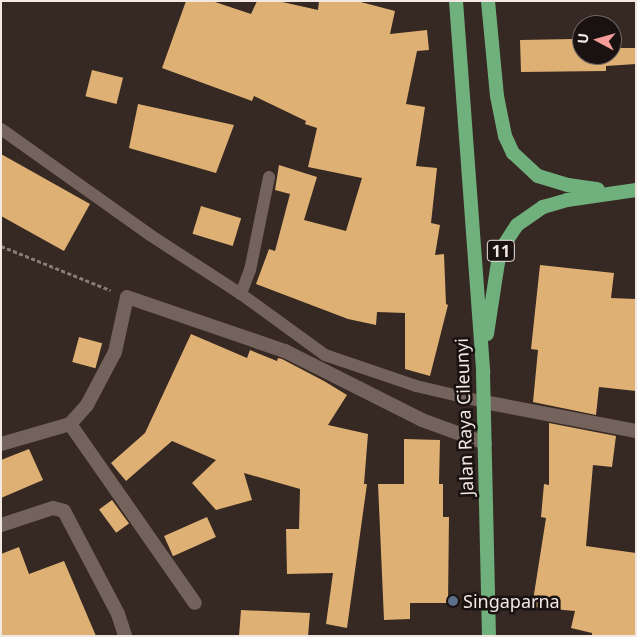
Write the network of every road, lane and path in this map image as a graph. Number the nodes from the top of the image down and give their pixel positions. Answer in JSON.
{"nodes":[{"id":1,"x":456,"y":1,"type":"edge"},
{"id":2,"x":488,"y":1,"type":"edge"},
{"id":3,"x":1,"y":130,"type":"edge"},
{"id":4,"x":269,"y":177,"type":"dead end"},
{"id":5,"x":634,"y":190,"type":"edge"},
{"id":6,"x":1,"y":246,"type":"edge"},
{"id":7,"x":241,"y":294,"type":"junction"},
{"id":8,"x":127,"y":297,"type":"junction"},
{"id":9,"x":484,"y":402,"type":"junction"},
{"id":10,"x":70,"y":424,"type":"junction"},
{"id":11,"x":636,"y":431,"type":"edge"},
{"id":12,"x":1,"y":444,"type":"edge"},
{"id":13,"x":485,"y":444,"type":"junction"},
{"id":14,"x":1,"y":525,"type":"edge"},
{"id":15,"x":195,"y":603,"type":"dead end"},
{"id":16,"x":125,"y":636,"type":"edge"},
{"id":17,"x":489,"y":636,"type":"edge"}],
"edges":[{"from":1,"to":9,"type":"highway","name":"Jalan Raya Cileunyi","number":"11"},
{"from":2,"to":5,"type":"highway","number":"11"},
{"from":3,"to":7,"type":"lane"},
{"from":4,"to":7,"type":"lane"},
{"from":5,"to":9,"type":"highway","number":"11"},
{"from":6,"to":8,"type":"path"},
{"from":7,"to":9,"type":"lane"},
{"from":8,"to":10,"type":"street"},
{"from":8,"to":13,"type":"street"},
{"from":9,"to":11,"type":"street"},
{"from":9,"to":13,"type":"highway","name":"Jalan Raya Cileunyi","number":"11"},
{"from":10,"to":12,"type":"street"},
{"from":10,"to":15,"type":"street"},
{"from":13,"to":17,"type":"highway","name":"Jalan Raya Cileunyi","number":"11"},
{"from":14,"to":16,"type":"street"}]}
